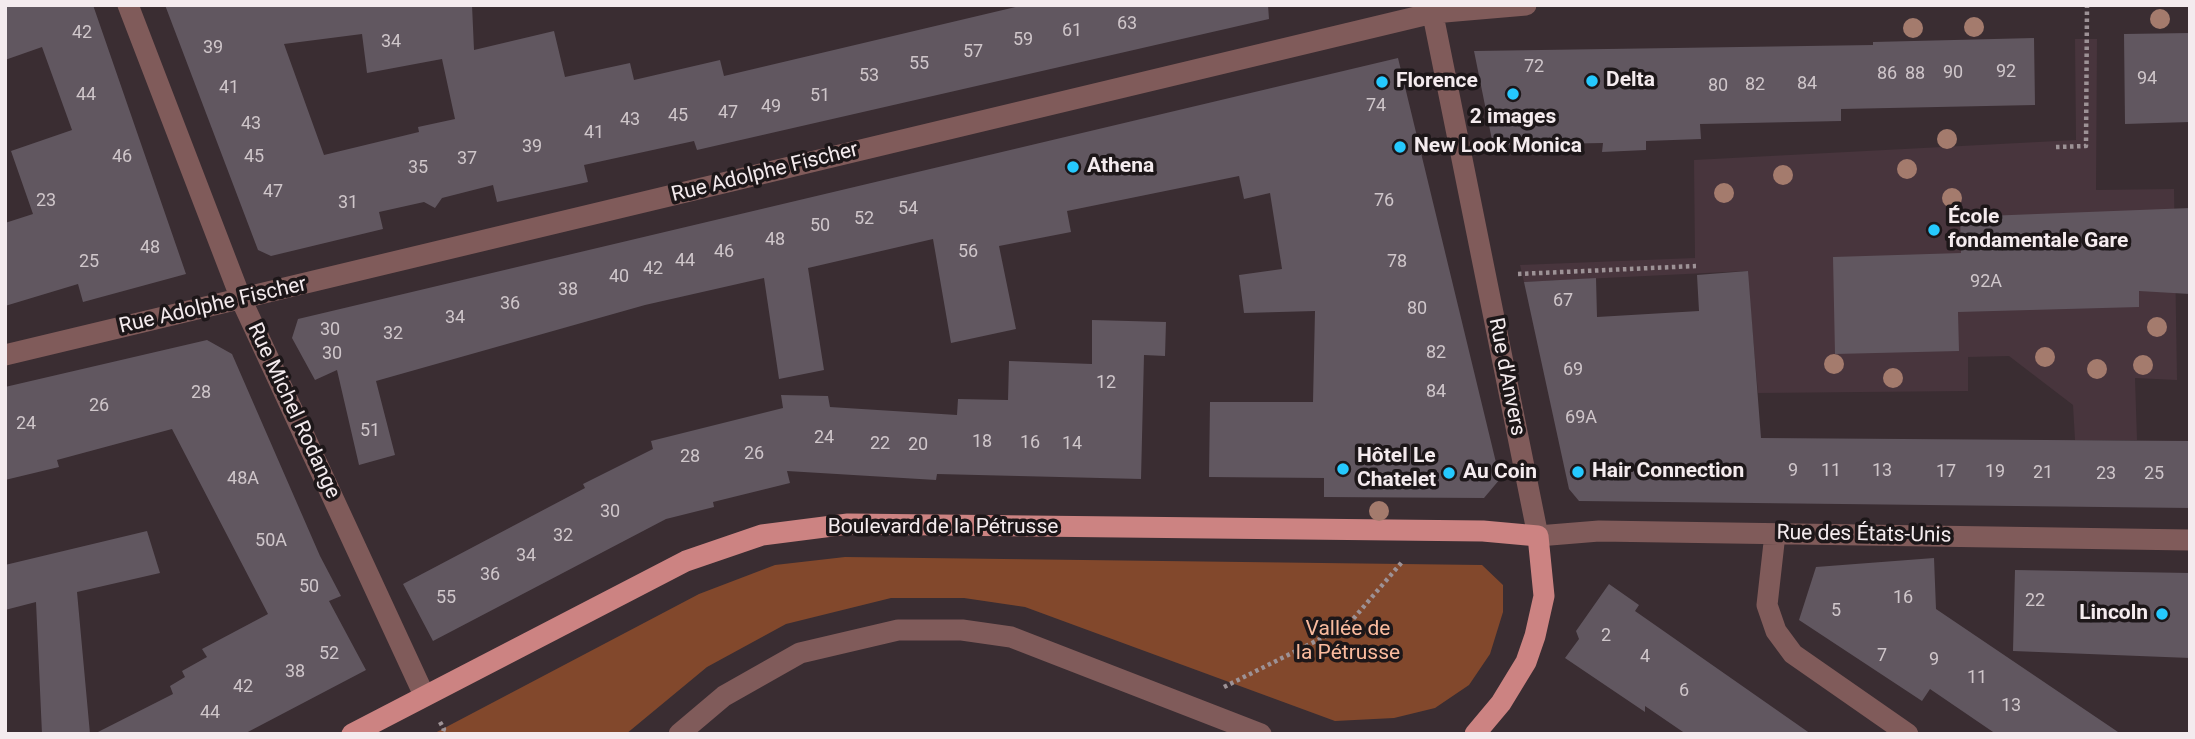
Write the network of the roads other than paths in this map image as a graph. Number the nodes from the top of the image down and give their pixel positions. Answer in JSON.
{"nodes":[{"id":1,"x":128,"y":5,"type":"edge"},
{"id":2,"x":1526,"y":5,"type":"edge"},
{"id":3,"x":1432,"y":9,"type":"edge"},
{"id":4,"x":241,"y":299,"type":"junction"},
{"id":5,"x":5,"y":355,"type":"edge"},
{"id":6,"x":1774,"y":534,"type":"junction"},
{"id":7,"x":1538,"y":536,"type":"junction"},
{"id":8,"x":2190,"y":540,"type":"edge"},
{"id":9,"x":424,"y":695,"type":"junction"},
{"id":10,"x":352,"y":734,"type":"edge"},
{"id":11,"x":680,"y":734,"type":"edge"},
{"id":12,"x":1261,"y":734,"type":"edge"},
{"id":13,"x":1475,"y":734,"type":"edge"},
{"id":14,"x":1908,"y":734,"type":"edge"}],
"edges":[{"from":1,"to":4,"type":"street","name":"Rue Michel Rodange"},
{"from":2,"to":3,"type":"street","name":"Rue Adolphe Fischer"},
{"from":3,"to":4,"type":"street","name":"Rue Adolphe Fischer"},
{"from":3,"to":7,"type":"street","name":"Rue d'Anvers"},
{"from":4,"to":5,"type":"street","name":"Rue Adolphe Fischer"},
{"from":4,"to":9,"type":"street","name":"Rue Michel Rodange"},
{"from":6,"to":7,"type":"street","name":"Rue des États-Unis"},
{"from":6,"to":8,"type":"street","name":"Rue des États-Unis"},
{"from":6,"to":14,"type":"street"},
{"from":7,"to":9,"type":"main road","name":"Boulevard de la Pétrusse"},
{"from":7,"to":13,"type":"main road","name":"Rue d'Anvers"},
{"from":9,"to":10,"type":"main road","name":"Boulevard de la Pétrusse"},
{"from":11,"to":12,"type":"street"}]}
